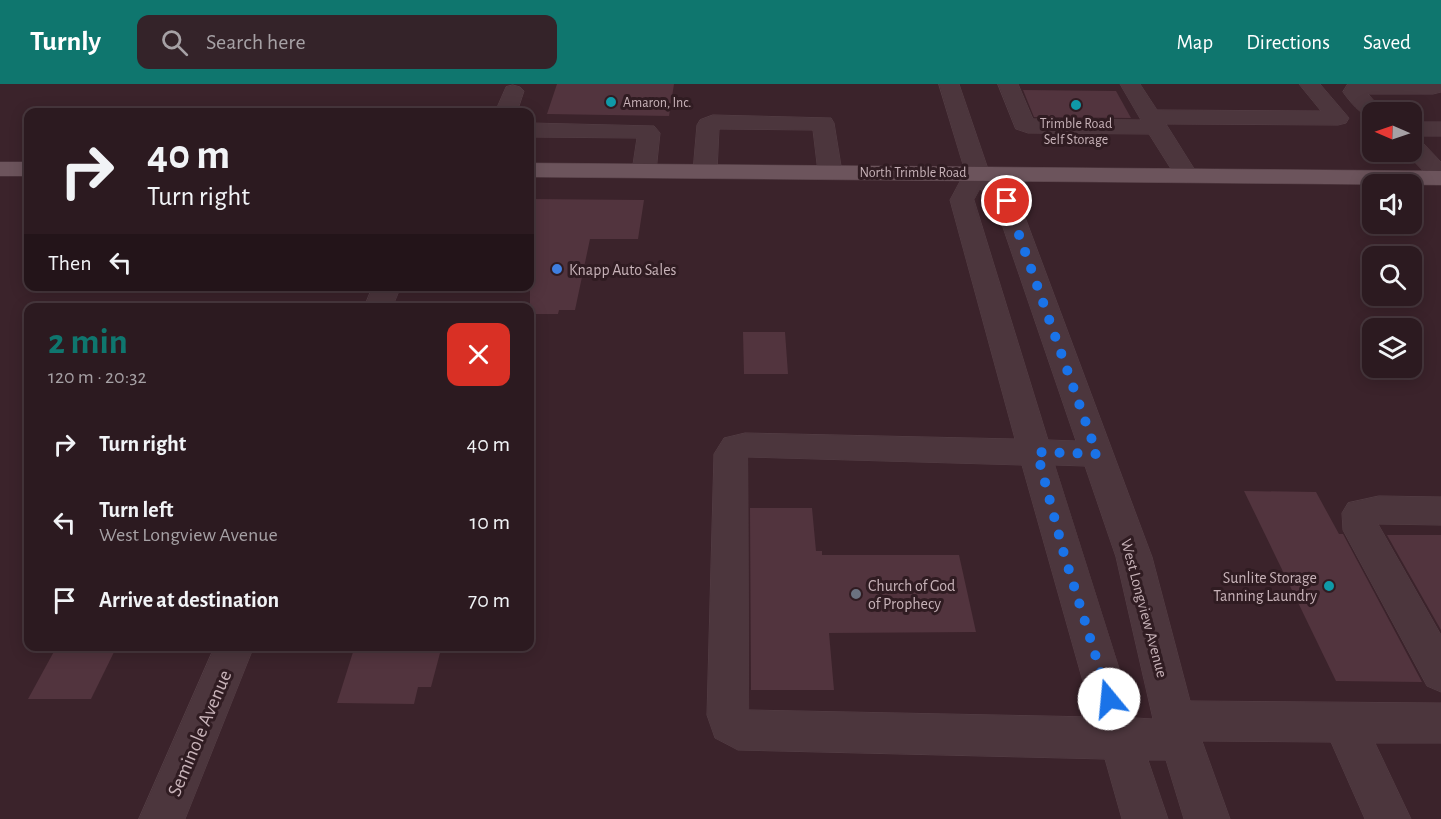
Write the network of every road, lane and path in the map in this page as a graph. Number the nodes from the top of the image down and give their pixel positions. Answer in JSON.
{"nodes":[{"id":1,"x":949,"y":84,"type":"edge"},
{"id":2,"x":1008,"y":84,"type":"edge"},
{"id":3,"x":1130,"y":84,"type":"edge"},
{"id":4,"x":1309,"y":84,"type":"edge"},
{"id":5,"x":1433,"y":88,"type":"dead end"},
{"id":6,"x":513,"y":91,"type":"dead end"},
{"id":7,"x":1364,"y":102,"type":"edge"},
{"id":8,"x":507,"y":108,"type":"edge"},
{"id":9,"x":1153,"y":122,"type":"junction"},
{"id":10,"x":1422,"y":129,"type":"edge"},
{"id":11,"x":1441,"y":129,"type":"edge"},
{"id":12,"x":534,"y":130,"type":"edge"},
{"id":13,"x":1422,"y":156,"type":"edge"},
{"id":14,"x":0,"y":169,"type":"edge"},
{"id":15,"x":24,"y":169,"type":"edge"},
{"id":16,"x":534,"y":170,"type":"edge"},
{"id":17,"x":644,"y":171,"type":"junction"},
{"id":18,"x":705,"y":171,"type":"junction"},
{"id":19,"x":830,"y":172,"type":"junction"},
{"id":20,"x":977,"y":172,"type":"junction"},
{"id":21,"x":1186,"y":175,"type":"junction"},
{"id":22,"x":1441,"y":177,"type":"edge"},
{"id":23,"x":1037,"y":452,"type":"junction"},
{"id":24,"x":1097,"y":454,"type":"junction"},
{"id":25,"x":1441,"y":511,"type":"edge"},
{"id":26,"x":233,"y":651,"type":"edge"},
{"id":27,"x":1441,"y":673,"type":"edge"},
{"id":28,"x":1343,"y":722,"type":"junction"},
{"id":29,"x":1441,"y":723,"type":"edge"},
{"id":30,"x":1177,"y":731,"type":"junction"},
{"id":31,"x":1122,"y":741,"type":"junction"},
{"id":32,"x":162,"y":819,"type":"edge"},
{"id":33,"x":1145,"y":819,"type":"edge"},
{"id":34,"x":1207,"y":819,"type":"edge"},
{"id":35,"x":1388,"y":819,"type":"edge"}],
"edges":[{"from":1,"to":20,"type":"street","name":"West Longview Avenue"},
{"from":2,"to":9,"type":"street"},
{"from":3,"to":9,"type":"street"},
{"from":4,"to":9,"type":"street"},
{"from":5,"to":7,"type":"street"},
{"from":6,"to":8,"type":"street"},
{"from":9,"to":21,"type":"street"},
{"from":10,"to":11,"type":"street"},
{"from":12,"to":17,"type":"street"},
{"from":13,"to":22,"type":"street"},
{"from":14,"to":15,"type":"main road"},
{"from":16,"to":17,"type":"main road","name":"North Trimble Road"},
{"from":17,"to":18,"type":"main road","name":"North Trimble Road"},
{"from":18,"to":19,"type":"main road","name":"North Trimble Road"},
{"from":18,"to":19,"type":"street"},
{"from":19,"to":20,"type":"main road","name":"North Trimble Road"},
{"from":20,"to":21,"type":"main road","name":"North Trimble Road"},
{"from":20,"to":23,"type":"street"},
{"from":20,"to":24,"type":"street","name":"West Longview Avenue"},
{"from":21,"to":22,"type":"main road","name":"North Trimble Road"},
{"from":23,"to":24,"type":"street"},
{"from":23,"to":31,"type":"street"},
{"from":23,"to":31,"type":"street"},
{"from":24,"to":30,"type":"street","name":"West Longview Avenue"},
{"from":25,"to":27,"type":"street"},
{"from":26,"to":32,"type":"street","name":"Seminole Avenue"},
{"from":28,"to":29,"type":"street"},
{"from":28,"to":30,"type":"street"},
{"from":28,"to":35,"type":"street"},
{"from":30,"to":31,"type":"street"},
{"from":30,"to":34,"type":"street","name":"West Longview Avenue"},
{"from":31,"to":33,"type":"street"}]}
